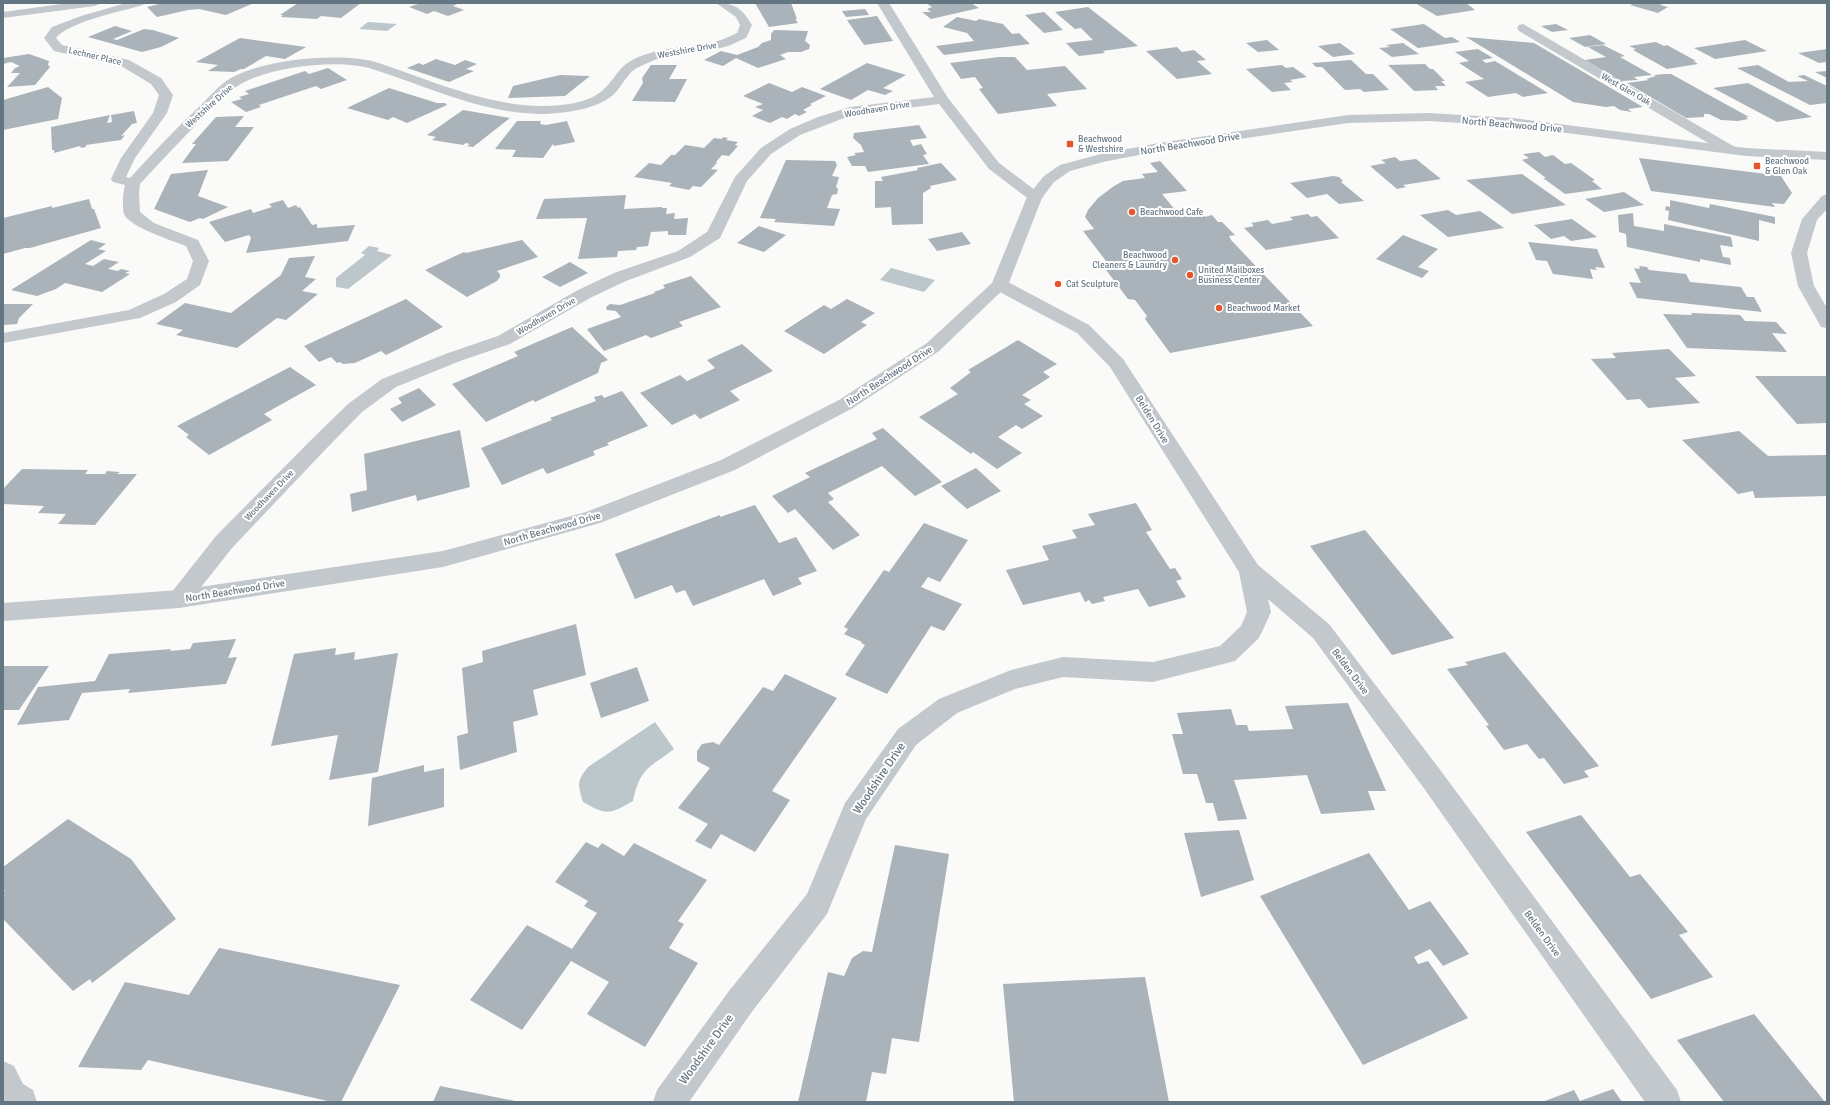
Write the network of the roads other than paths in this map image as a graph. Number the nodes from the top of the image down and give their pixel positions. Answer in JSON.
{"nodes":[{"id":1,"x":95,"y":3,"type":"edge"},
{"id":2,"x":139,"y":3,"type":"edge"},
{"id":3,"x":722,"y":3,"type":"edge"},
{"id":4,"x":883,"y":3,"type":"edge"},
{"id":5,"x":3,"y":15,"type":"edge"},
{"id":6,"x":1523,"y":28,"type":"dead end"},
{"id":7,"x":942,"y":100,"type":"junction"},
{"id":8,"x":1730,"y":150,"type":"junction"},
{"id":9,"x":1827,"y":156,"type":"edge"},
{"id":10,"x":133,"y":183,"type":"junction"},
{"id":11,"x":1035,"y":197,"type":"junction"},
{"id":12,"x":1827,"y":199,"type":"edge"},
{"id":13,"x":1000,"y":285,"type":"junction"},
{"id":14,"x":1827,"y":323,"type":"edge"},
{"id":15,"x":3,"y":338,"type":"edge"},
{"id":16,"x":1250,"y":571,"type":"junction"},
{"id":17,"x":179,"y":599,"type":"junction"},
{"id":18,"x":3,"y":612,"type":"edge"},
{"id":19,"x":3,"y":1077,"type":"edge"},
{"id":20,"x":21,"y":1102,"type":"edge"},
{"id":21,"x":669,"y":1102,"type":"edge"},
{"id":22,"x":1665,"y":1102,"type":"edge"}],
"edges":[{"from":1,"to":5,"type":"street"},
{"from":2,"to":10,"type":"street","name":"Lechner Place"},
{"from":3,"to":10,"type":"street","name":"Westshire Drive"},
{"from":4,"to":7,"type":"street"},
{"from":6,"to":8,"type":"street","name":"West Glen Oak"},
{"from":7,"to":11,"type":"street"},
{"from":7,"to":17,"type":"street","name":"Woodhaven Drive"},
{"from":8,"to":9,"type":"street","name":"North Beachwood Drive"},
{"from":8,"to":11,"type":"street","name":"North Beachwood Drive"},
{"from":10,"to":15,"type":"street"},
{"from":11,"to":13,"type":"street","name":"North Beachwood Drive"},
{"from":12,"to":14,"type":"street"},
{"from":13,"to":16,"type":"street","name":"Belden Drive"},
{"from":13,"to":17,"type":"street","name":"North Beachwood Drive"},
{"from":16,"to":21,"type":"street","name":"Woodshire Drive"},
{"from":16,"to":22,"type":"street","name":"Belden Drive"},
{"from":17,"to":18,"type":"street","name":"North Beachwood Drive"},
{"from":19,"to":20,"type":"street"}]}
